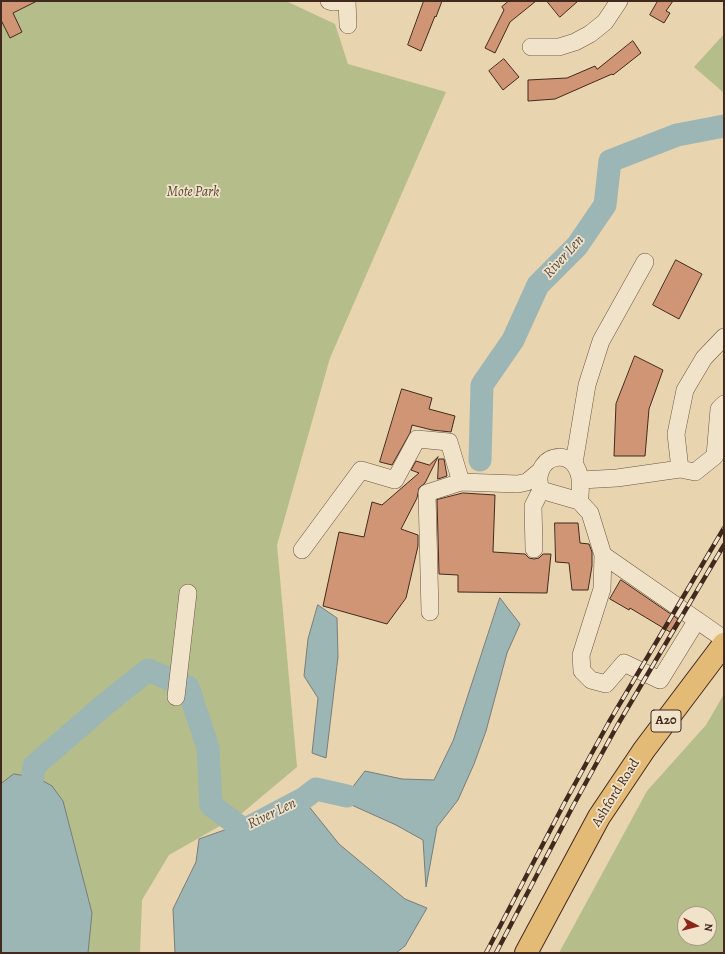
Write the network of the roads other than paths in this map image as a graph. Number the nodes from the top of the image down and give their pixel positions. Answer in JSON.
{"nodes":[{"id":1,"x":329,"y":1,"type":"edge"},
{"id":2,"x":341,"y":1,"type":"edge"},
{"id":3,"x":348,"y":1,"type":"edge"},
{"id":4,"x":619,"y":1,"type":"edge"},
{"id":5,"x":348,"y":25,"type":"dead end"},
{"id":6,"x":531,"y":47,"type":"dead end"},
{"id":7,"x":645,"y":262,"type":"dead end"},
{"id":8,"x":724,"y":337,"type":"edge"},
{"id":9,"x":724,"y":404,"type":"edge"},
{"id":10,"x":719,"y":458,"type":"edge"},
{"id":11,"x":574,"y":463,"type":"junction"},
{"id":12,"x":680,"y":469,"type":"junction"},
{"id":13,"x":539,"y":472,"type":"junction"},
{"id":14,"x":581,"y":480,"type":"junction"},
{"id":15,"x":461,"y":482,"type":"junction"},
{"id":16,"x":542,"y":490,"type":"junction"},
{"id":17,"x":579,"y":501,"type":"junction"},
{"id":18,"x":534,"y":549,"type":"dead end"},
{"id":19,"x":302,"y":550,"type":"dead end"},
{"id":20,"x":603,"y":555,"type":"junction"},
{"id":21,"x":188,"y":593,"type":"dead end"},
{"id":22,"x":430,"y":612,"type":"dead end"},
{"id":23,"x":697,"y":620,"type":"junction"},
{"id":24,"x":724,"y":639,"type":"edge"},
{"id":25,"x":724,"y":644,"type":"edge"},
{"id":26,"x":176,"y":697,"type":"dead end"},
{"id":27,"x":526,"y":953,"type":"edge"}],
"edges":[{"from":1,"to":2,"type":"street"},
{"from":3,"to":5,"type":"street"},
{"from":4,"to":6,"type":"street"},
{"from":7,"to":11,"type":"street"},
{"from":8,"to":12,"type":"street"},
{"from":9,"to":10,"type":"street"},
{"from":10,"to":12,"type":"street"},
{"from":11,"to":13,"type":"street"},
{"from":11,"to":14,"type":"street"},
{"from":12,"to":14,"type":"street"},
{"from":13,"to":15,"type":"street"},
{"from":13,"to":16,"type":"street"},
{"from":14,"to":17,"type":"street"},
{"from":15,"to":19,"type":"street"},
{"from":15,"to":22,"type":"street"},
{"from":16,"to":17,"type":"street"},
{"from":16,"to":18,"type":"street"},
{"from":17,"to":20,"type":"street"},
{"from":20,"to":23,"type":"street"},
{"from":20,"to":23,"type":"street"},
{"from":21,"to":26,"type":"street"},
{"from":23,"to":24,"type":"street"},
{"from":25,"to":27,"type":"main road","name":"Ashford Road","number":"A20"}]}
